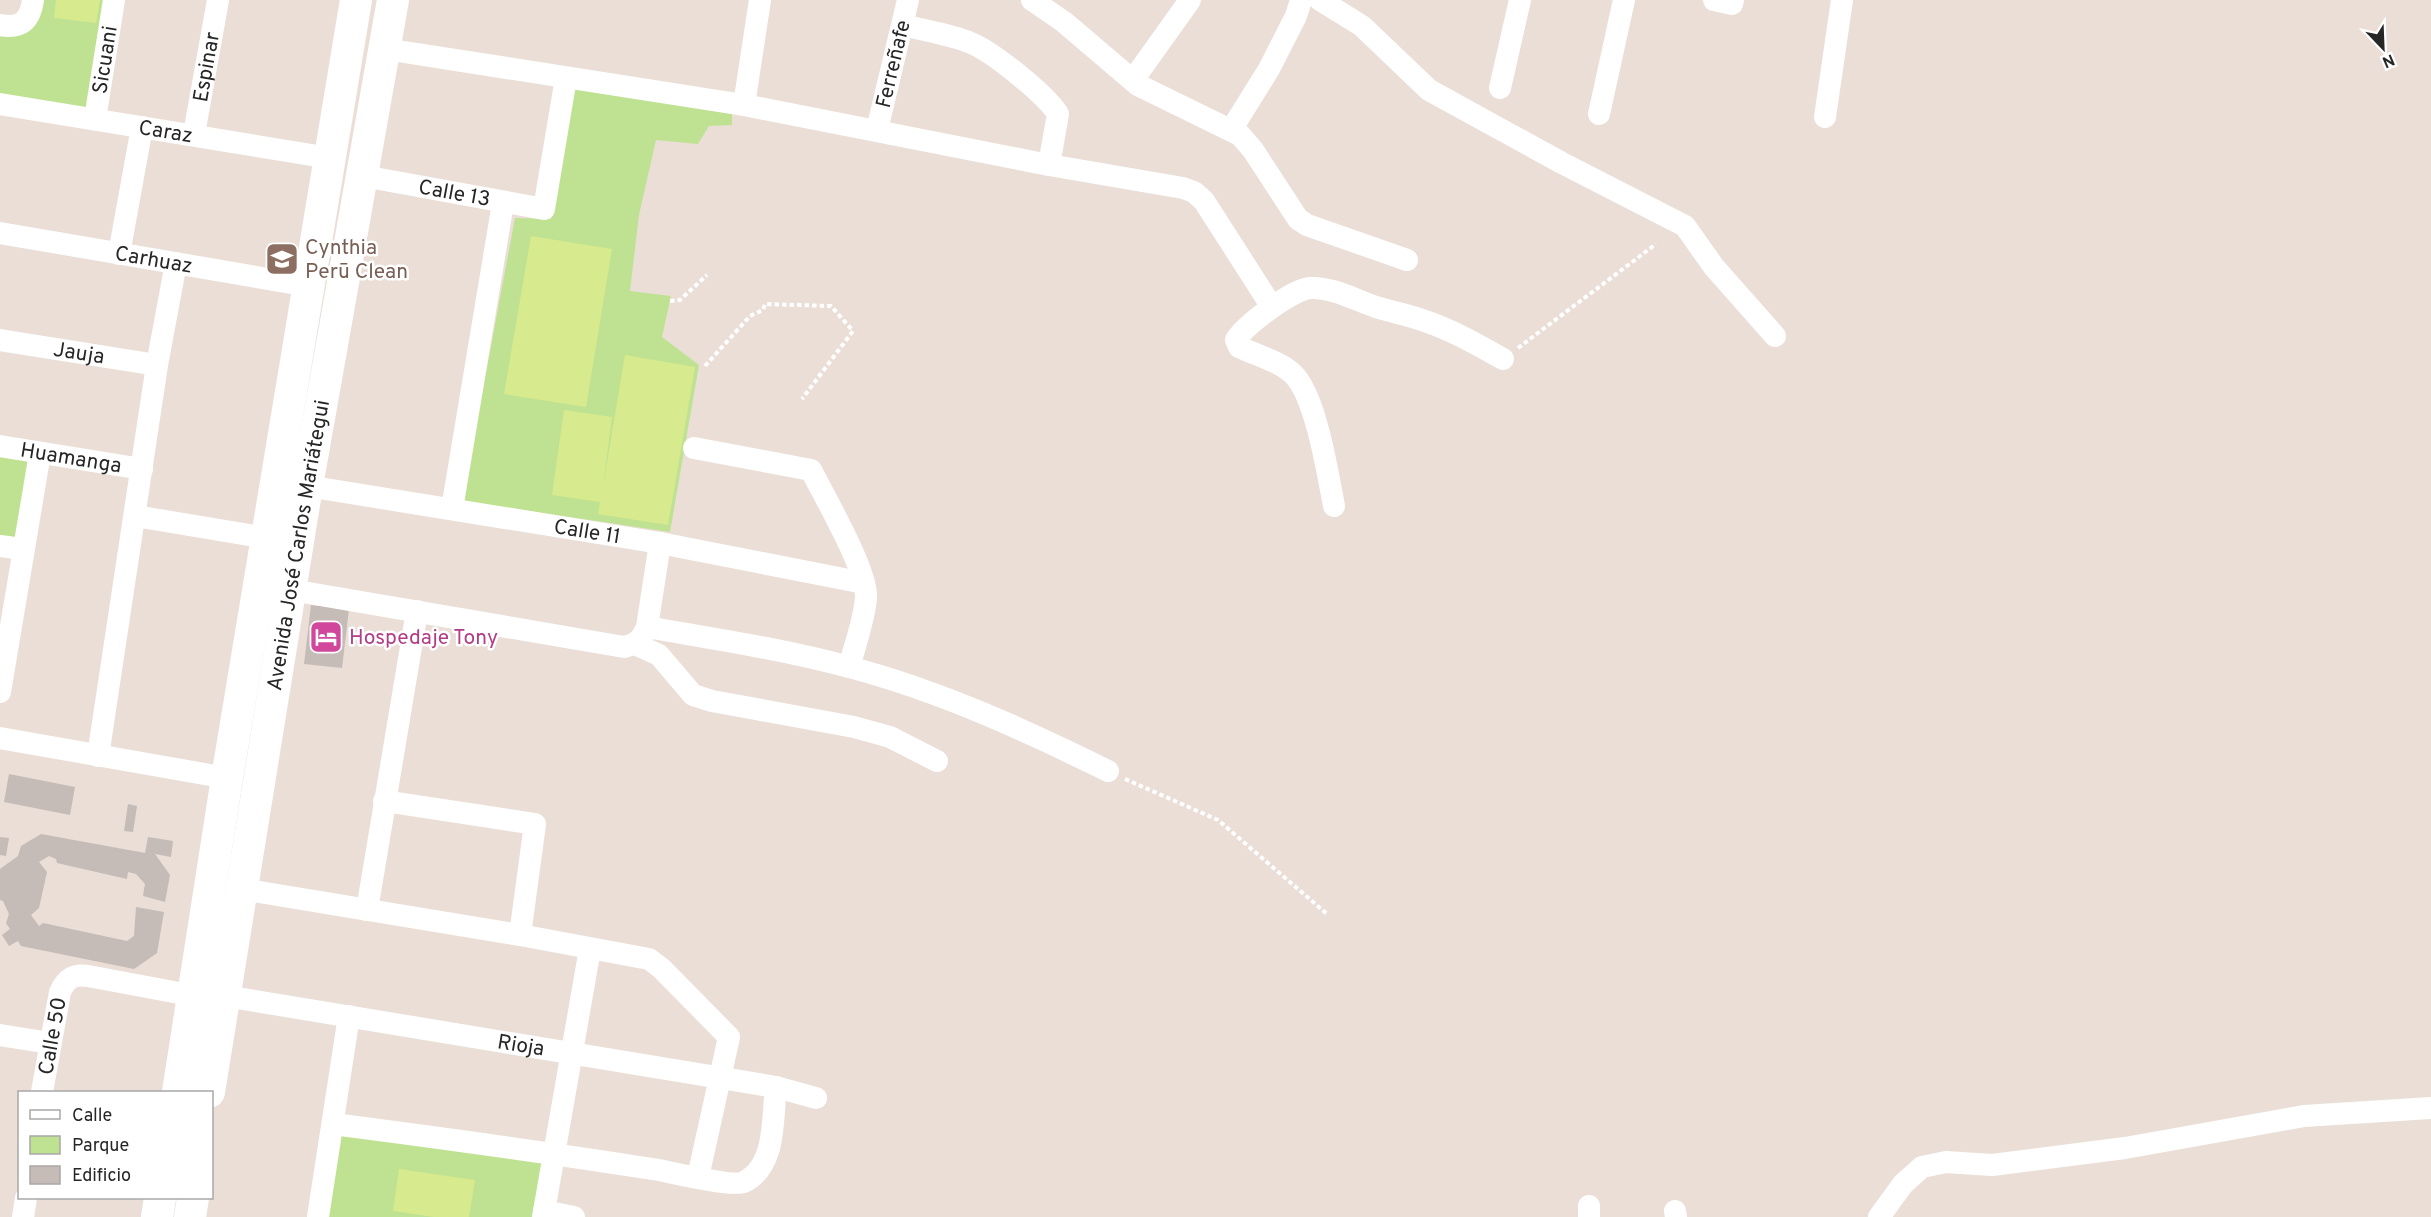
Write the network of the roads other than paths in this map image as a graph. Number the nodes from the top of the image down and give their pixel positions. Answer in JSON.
{"nodes":[{"id":1,"x":33,"y":0,"type":"edge"},
{"id":2,"x":114,"y":0,"type":"edge"},
{"id":3,"x":218,"y":0,"type":"edge"},
{"id":4,"x":356,"y":0,"type":"edge"},
{"id":5,"x":393,"y":0,"type":"edge"},
{"id":6,"x":760,"y":0,"type":"edge"},
{"id":7,"x":908,"y":0,"type":"edge"},
{"id":8,"x":1032,"y":0,"type":"edge"},
{"id":9,"x":1190,"y":0,"type":"edge"},
{"id":10,"x":1301,"y":0,"type":"edge"},
{"id":11,"x":1320,"y":0,"type":"edge"},
{"id":12,"x":1520,"y":0,"type":"edge"},
{"id":13,"x":1624,"y":0,"type":"edge"},
{"id":14,"x":1713,"y":0,"type":"edge"},
{"id":15,"x":1733,"y":0,"type":"edge"},
{"id":16,"x":1842,"y":0,"type":"edge"},
{"id":17,"x":0,"y":25,"type":"edge"},
{"id":18,"x":903,"y":26,"type":"junction"},
{"id":19,"x":385,"y":49,"type":"junction"},
{"id":20,"x":566,"y":78,"type":"junction"},
{"id":21,"x":1133,"y":80,"type":"junction"},
{"id":22,"x":1500,"y":88,"type":"dead end"},
{"id":23,"x":0,"y":104,"type":"edge"},
{"id":24,"x":744,"y":105,"type":"junction"},
{"id":25,"x":1599,"y":114,"type":"dead end"},
{"id":26,"x":1826,"y":117,"type":"dead end"},
{"id":27,"x":95,"y":119,"type":"junction"},
{"id":28,"x":142,"y":127,"type":"junction"},
{"id":29,"x":877,"y":130,"type":"junction"},
{"id":30,"x":1231,"y":130,"type":"junction"},
{"id":31,"x":194,"y":134,"type":"junction"},
{"id":32,"x":330,"y":158,"type":"junction"},
{"id":33,"x":1049,"y":165,"type":"junction"},
{"id":34,"x":363,"y":176,"type":"junction"},
{"id":35,"x":503,"y":203,"type":"junction"},
{"id":36,"x":0,"y":233,"type":"edge"},
{"id":37,"x":119,"y":254,"type":"junction"},
{"id":38,"x":1407,"y":260,"type":"dead end"},
{"id":39,"x":176,"y":262,"type":"junction"},
{"id":40,"x":309,"y":286,"type":"junction"},
{"id":41,"x":1272,"y":307,"type":"junction"},
{"id":42,"x":1774,"y":336,"type":"dead end"},
{"id":43,"x":0,"y":340,"type":"edge"},
{"id":44,"x":1503,"y":359,"type":"road end"},
{"id":45,"x":157,"y":364,"type":"junction"},
{"id":46,"x":0,"y":446,"type":"edge"},
{"id":47,"x":283,"y":448,"type":"junction"},
{"id":48,"x":694,"y":448,"type":"dead end"},
{"id":49,"x":40,"y":453,"type":"junction"},
{"id":50,"x":313,"y":454,"type":"junction"},
{"id":51,"x":142,"y":469,"type":"junction"},
{"id":52,"x":307,"y":486,"type":"junction"},
{"id":53,"x":1334,"y":506,"type":"dead end"},
{"id":54,"x":452,"y":509,"type":"junction"},
{"id":55,"x":135,"y":516,"type":"junction"},
{"id":56,"x":267,"y":538,"type":"junction"},
{"id":57,"x":660,"y":543,"type":"junction"},
{"id":58,"x":0,"y":546,"type":"edge"},
{"id":59,"x":22,"y":549,"type":"junction"},
{"id":60,"x":864,"y":583,"type":"junction"},
{"id":61,"x":291,"y":590,"type":"junction"},
{"id":62,"x":417,"y":611,"type":"junction"},
{"id":63,"x":641,"y":636,"type":"junction"},
{"id":64,"x":849,"y":667,"type":"junction"},
{"id":65,"x":1,"y":685,"type":"edge"},
{"id":66,"x":0,"y":738,"type":"edge"},
{"id":67,"x":98,"y":756,"type":"junction"},
{"id":68,"x":937,"y":761,"type":"dead end"},
{"id":69,"x":1108,"y":771,"type":"road end"},
{"id":70,"x":227,"y":778,"type":"junction"},
{"id":71,"x":384,"y":801,"type":"junction"},
{"id":72,"x":241,"y":890,"type":"junction"},
{"id":73,"x":367,"y":910,"type":"junction"},
{"id":74,"x":520,"y":934,"type":"junction"},
{"id":75,"x":590,"y":949,"type":"junction"},
{"id":76,"x":65,"y":981,"type":"joint"},
{"id":77,"x":210,"y":996,"type":"junction"},
{"id":78,"x":349,"y":1016,"type":"junction"},
{"id":79,"x":0,"y":1035,"type":"edge"},
{"id":80,"x":50,"y":1043,"type":"junction"},
{"id":81,"x":571,"y":1052,"type":"junction"},
{"id":82,"x":718,"y":1077,"type":"junction"},
{"id":83,"x":776,"y":1087,"type":"junction"},
{"id":84,"x":42,"y":1091,"type":"edge"},
{"id":85,"x":178,"y":1091,"type":"edge"},
{"id":86,"x":209,"y":1091,"type":"edge"},
{"id":87,"x":816,"y":1098,"type":"dead end"},
{"id":88,"x":2431,"y":1108,"type":"edge"},
{"id":89,"x":333,"y":1124,"type":"junction"},
{"id":90,"x":554,"y":1154,"type":"junction"},
{"id":91,"x":698,"y":1177,"type":"junction"},
{"id":92,"x":26,"y":1199,"type":"edge"},
{"id":93,"x":160,"y":1199,"type":"edge"},
{"id":94,"x":193,"y":1199,"type":"edge"},
{"id":95,"x":544,"y":1214,"type":"edge"},
{"id":96,"x":23,"y":1217,"type":"edge"},
{"id":97,"x":157,"y":1217,"type":"edge"},
{"id":98,"x":190,"y":1217,"type":"edge"},
{"id":99,"x":318,"y":1217,"type":"edge"},
{"id":100,"x":574,"y":1217,"type":"edge"},
{"id":101,"x":1879,"y":1217,"type":"edge"}],
"edges":[{"from":1,"to":17,"type":"street"},
{"from":2,"to":27,"type":"street","name":"Sicuani"},
{"from":3,"to":31,"type":"street","name":"Espinar"},
{"from":4,"to":32,"type":"main road","name":"Avenida José Carlos Mariátegui"},
{"from":5,"to":19,"type":"main road","name":"Avenida José Carlos Mariátegui"},
{"from":6,"to":24,"type":"street"},
{"from":7,"to":18,"type":"street","name":"Ferreñafe"},
{"from":8,"to":21,"type":"street"},
{"from":9,"to":21,"type":"street"},
{"from":10,"to":30,"type":"street"},
{"from":11,"to":42,"type":"street"},
{"from":12,"to":22,"type":"street"},
{"from":13,"to":25,"type":"street"},
{"from":14,"to":15,"type":"street"},
{"from":16,"to":26,"type":"street"},
{"from":18,"to":29,"type":"street","name":"Ferreñafe"},
{"from":18,"to":33,"type":"street"},
{"from":19,"to":20,"type":"street"},
{"from":19,"to":34,"type":"main road","name":"Avenida José Carlos Mariátegui"},
{"from":20,"to":24,"type":"street"},
{"from":20,"to":35,"type":"street","name":"Calle 13"},
{"from":21,"to":30,"type":"street"},
{"from":23,"to":27,"type":"street","name":"Caraz"},
{"from":24,"to":29,"type":"street"},
{"from":27,"to":28,"type":"street","name":"Caraz"},
{"from":28,"to":31,"type":"street","name":"Caraz"},
{"from":28,"to":37,"type":"street"},
{"from":29,"to":33,"type":"street"},
{"from":30,"to":38,"type":"street"},
{"from":31,"to":32,"type":"street","name":"Caraz"},
{"from":32,"to":40,"type":"main road","name":"Avenida José Carlos Mariátegui"},
{"from":33,"to":41,"type":"street"},
{"from":34,"to":35,"type":"street","name":"Calle 13"},
{"from":34,"to":50,"type":"main road","name":"Avenida José Carlos Mariátegui"},
{"from":35,"to":54,"type":"street"},
{"from":36,"to":37,"type":"street","name":"Carhuaz"},
{"from":37,"to":39,"type":"street","name":"Carhuaz"},
{"from":39,"to":40,"type":"street","name":"Carhuaz"},
{"from":39,"to":45,"type":"street"},
{"from":40,"to":47,"type":"main road","name":"Avenida José Carlos Mariátegui"},
{"from":41,"to":44,"type":"street"},
{"from":41,"to":53,"type":"street"},
{"from":43,"to":45,"type":"street","name":"Jauja"},
{"from":45,"to":51,"type":"street"},
{"from":46,"to":49,"type":"street","name":"Huamanga"},
{"from":47,"to":50,"type":"main road"},
{"from":47,"to":56,"type":"main road","name":"Avenida José Carlos Mariátegui"},
{"from":48,"to":60,"type":"street"},
{"from":49,"to":51,"type":"street","name":"Huamanga"},
{"from":49,"to":59,"type":"street"},
{"from":50,"to":52,"type":"main road","name":"Avenida José Carlos Mariátegui"},
{"from":51,"to":55,"type":"street"},
{"from":52,"to":54,"type":"street","name":"Calle 11"},
{"from":52,"to":61,"type":"main road","name":"Avenida José Carlos Mariátegui"},
{"from":54,"to":57,"type":"street","name":"Calle 11"},
{"from":55,"to":56,"type":"street"},
{"from":55,"to":67,"type":"street"},
{"from":56,"to":70,"type":"main road","name":"Avenida José Carlos Mariátegui"},
{"from":57,"to":60,"type":"street","name":"Calle 11"},
{"from":57,"to":63,"type":"street"},
{"from":58,"to":59,"type":"street"},
{"from":59,"to":65,"type":"street"},
{"from":60,"to":64,"type":"street"},
{"from":61,"to":62,"type":"street"},
{"from":61,"to":72,"type":"main road","name":"Avenida José Carlos Mariátegui"},
{"from":62,"to":63,"type":"street"},
{"from":62,"to":71,"type":"street"},
{"from":63,"to":64,"type":"street"},
{"from":63,"to":68,"type":"street"},
{"from":64,"to":69,"type":"street"},
{"from":66,"to":67,"type":"street"},
{"from":67,"to":70,"type":"street"},
{"from":70,"to":77,"type":"main road","name":"Avenida José Carlos Mariátegui"},
{"from":71,"to":73,"type":"street"},
{"from":71,"to":74,"type":"street"},
{"from":72,"to":73,"type":"street"},
{"from":72,"to":77,"type":"main road","name":"Avenida José Carlos Mariátegui"},
{"from":73,"to":74,"type":"street"},
{"from":74,"to":75,"type":"street"},
{"from":75,"to":81,"type":"street"},
{"from":75,"to":82,"type":"street"},
{"from":76,"to":77,"type":"street","name":"Rioja"},
{"from":76,"to":80,"type":"street","name":"Calle 50"},
{"from":77,"to":78,"type":"street","name":"Rioja"},
{"from":77,"to":85,"type":"main road","name":"Avenida José Carlos Mariátegui"},
{"from":77,"to":86,"type":"main road","name":"Avenida José Carlos Mariátegui"},
{"from":78,"to":81,"type":"street","name":"Rioja"},
{"from":78,"to":89,"type":"street"},
{"from":79,"to":80,"type":"street"},
{"from":80,"to":84,"type":"street","name":"Calle 50"},
{"from":81,"to":82,"type":"street","name":"Rioja"},
{"from":81,"to":90,"type":"street"},
{"from":82,"to":83,"type":"street","name":"Rioja"},
{"from":82,"to":91,"type":"street"},
{"from":83,"to":87,"type":"street","name":"Rioja"},
{"from":83,"to":91,"type":"street"},
{"from":88,"to":101,"type":"street"},
{"from":89,"to":90,"type":"street"},
{"from":89,"to":99,"type":"street"},
{"from":90,"to":91,"type":"street"},
{"from":90,"to":95,"type":"street"},
{"from":92,"to":96,"type":"street"},
{"from":93,"to":97,"type":"main road"},
{"from":94,"to":98,"type":"main road"},
{"from":95,"to":100,"type":"street"}]}
